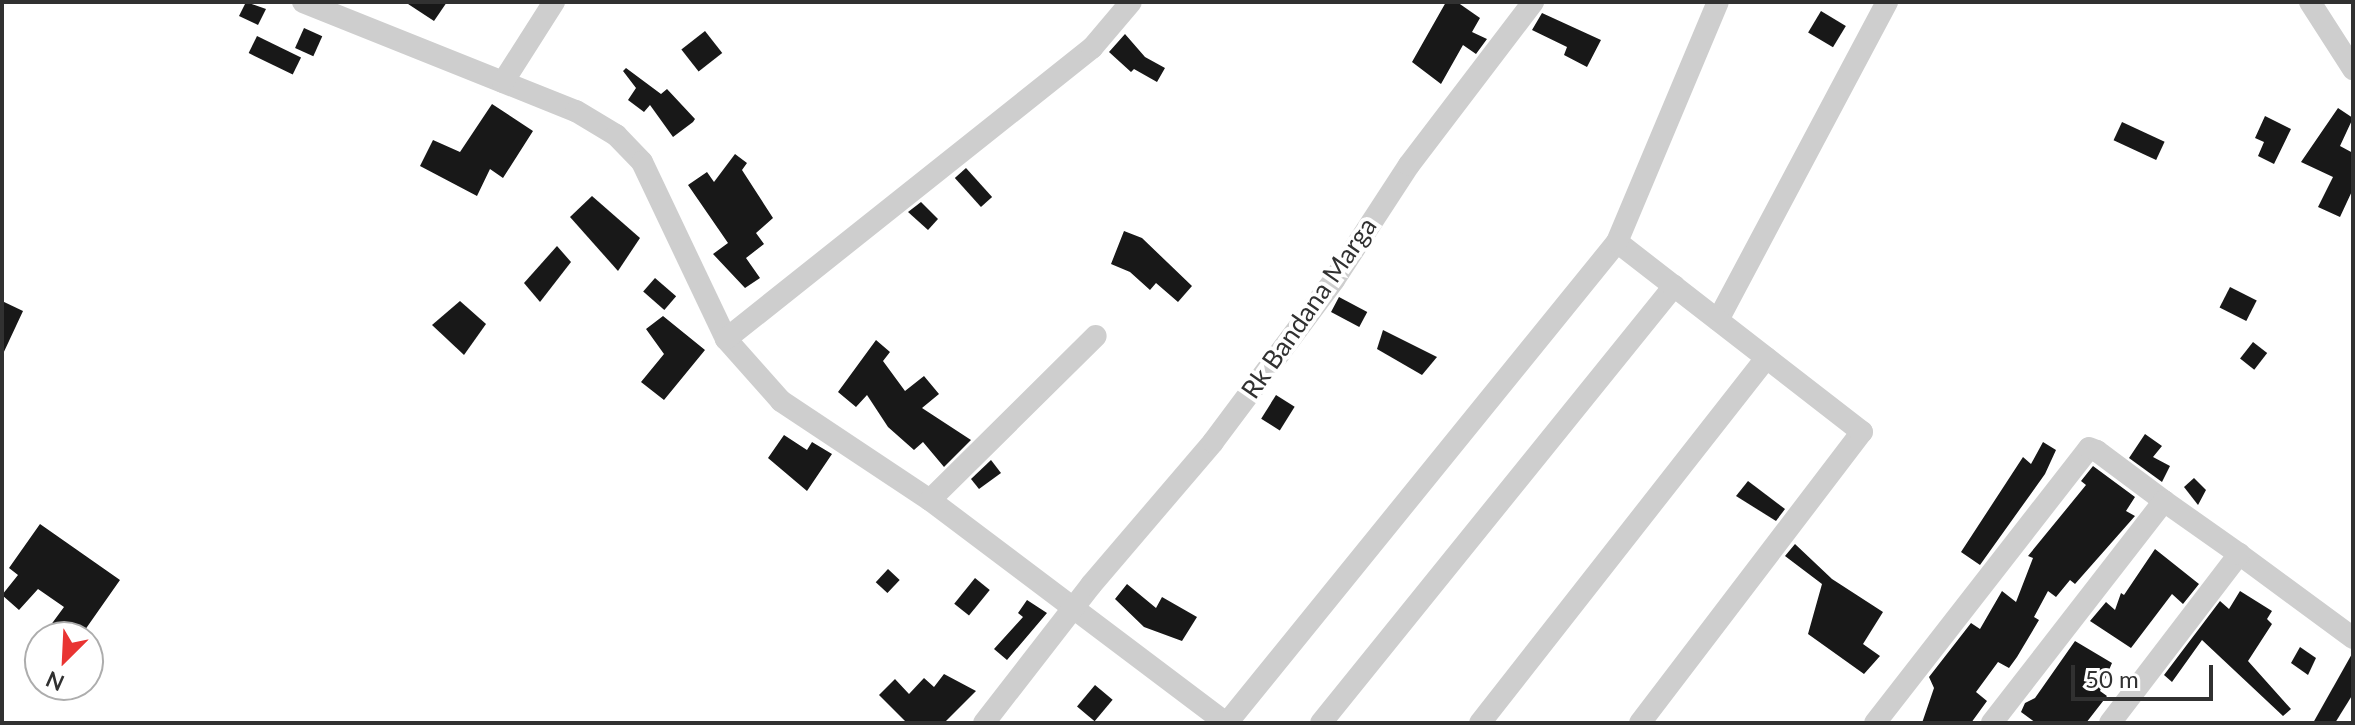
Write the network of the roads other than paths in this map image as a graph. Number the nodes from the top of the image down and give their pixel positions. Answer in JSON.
{"nodes":[{"id":1,"x":303,"y":2,"type":"edge"},
{"id":2,"x":554,"y":2,"type":"edge"},
{"id":3,"x":1131,"y":2,"type":"edge"},
{"id":4,"x":1533,"y":2,"type":"edge"},
{"id":5,"x":1718,"y":2,"type":"edge"},
{"id":6,"x":1887,"y":2,"type":"edge"},
{"id":7,"x":2310,"y":2,"type":"edge"},
{"id":8,"x":2353,"y":69,"type":"edge"},
{"id":9,"x":503,"y":82,"type":"junction"},
{"id":10,"x":1617,"y":242,"type":"junction"},
{"id":11,"x":1674,"y":286,"type":"junction"},
{"id":12,"x":1718,"y":320,"type":"junction"},
{"id":13,"x":1096,"y":336,"type":"dead end"},
{"id":14,"x":726,"y":339,"type":"junction"},
{"id":15,"x":1766,"y":358,"type":"junction"},
{"id":16,"x":930,"y":500,"type":"junction"},
{"id":17,"x":2164,"y":501,"type":"junction"},
{"id":18,"x":2239,"y":554,"type":"junction"},
{"id":19,"x":1075,"y":606,"type":"junction"},
{"id":20,"x":2353,"y":638,"type":"edge"},
{"id":21,"x":984,"y":723,"type":"edge"},
{"id":22,"x":1227,"y":723,"type":"edge"},
{"id":23,"x":1321,"y":723,"type":"edge"},
{"id":24,"x":1480,"y":723,"type":"edge"},
{"id":25,"x":1640,"y":723,"type":"edge"},
{"id":26,"x":1875,"y":723,"type":"edge"},
{"id":27,"x":1992,"y":723,"type":"edge"},
{"id":28,"x":2110,"y":723,"type":"edge"}],
"edges":[{"from":1,"to":9,"type":"street"},
{"from":2,"to":9,"type":"street"},
{"from":3,"to":14,"type":"street"},
{"from":4,"to":19,"type":"street","name":"Rk Bandana Marga"},
{"from":5,"to":10,"type":"street"},
{"from":6,"to":12,"type":"street"},
{"from":7,"to":8,"type":"street"},
{"from":9,"to":14,"type":"street"},
{"from":10,"to":11,"type":"street"},
{"from":10,"to":22,"type":"street"},
{"from":11,"to":12,"type":"street"},
{"from":11,"to":23,"type":"street"},
{"from":12,"to":15,"type":"street"},
{"from":13,"to":16,"type":"street"},
{"from":14,"to":16,"type":"street"},
{"from":15,"to":24,"type":"street"},
{"from":15,"to":25,"type":"street"},
{"from":16,"to":19,"type":"street"},
{"from":17,"to":18,"type":"street"},
{"from":17,"to":26,"type":"street"},
{"from":17,"to":27,"type":"street"},
{"from":18,"to":20,"type":"street"},
{"from":18,"to":28,"type":"street"},
{"from":19,"to":21,"type":"street","name":"Rk Bandana Marga"},
{"from":19,"to":22,"type":"street"}]}
